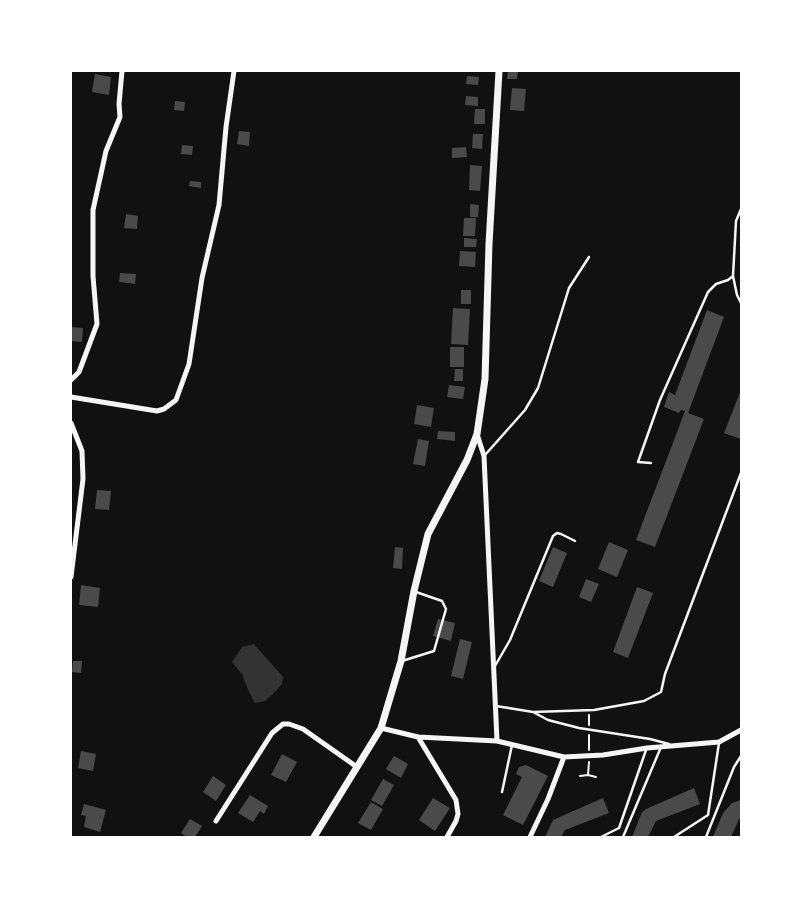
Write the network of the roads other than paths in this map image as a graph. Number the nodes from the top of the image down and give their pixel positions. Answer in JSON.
{"nodes":[{"id":1,"x":122,"y":71,"type":"edge"},
{"id":2,"x":234,"y":71,"type":"edge"},
{"id":3,"x":499,"y":71,"type":"edge"},
{"id":4,"x":741,"y":209,"type":"edge"},
{"id":5,"x":589,"y":257,"type":"dead end"},
{"id":6,"x":733,"y":276,"type":"junction"},
{"id":7,"x":741,"y":303,"type":"edge"},
{"id":8,"x":71,"y":380,"type":"edge"},
{"id":9,"x":71,"y":397,"type":"edge"},
{"id":10,"x":71,"y":423,"type":"edge"},
{"id":11,"x":477,"y":434,"type":"junction"},
{"id":12,"x":484,"y":456,"type":"junction"},
{"id":13,"x":651,"y":463,"type":"dead end"},
{"id":14,"x":741,"y":473,"type":"edge"},
{"id":15,"x":575,"y":541,"type":"dead end"},
{"id":16,"x":71,"y":577,"type":"edge"},
{"id":17,"x":414,"y":591,"type":"junction"},
{"id":18,"x":401,"y":661,"type":"junction"},
{"id":19,"x":494,"y":667,"type":"junction"},
{"id":20,"x":496,"y":706,"type":"junction"},
{"id":21,"x":534,"y":712,"type":"junction"},
{"id":22,"x":382,"y":728,"type":"junction"},
{"id":23,"x":741,"y":730,"type":"edge"},
{"id":24,"x":418,"y":737,"type":"junction"},
{"id":25,"x":497,"y":741,"type":"junction"},
{"id":26,"x":719,"y":742,"type":"junction"},
{"id":27,"x":512,"y":745,"type":"junction"},
{"id":28,"x":675,"y":746,"type":"junction"},
{"id":29,"x":661,"y":747,"type":"junction"},
{"id":30,"x":647,"y":748,"type":"junction"},
{"id":31,"x":564,"y":756,"type":"junction"},
{"id":32,"x":741,"y":756,"type":"edge"},
{"id":33,"x":357,"y":767,"type":"junction"},
{"id":34,"x":502,"y":792,"type":"dead end"},
{"id":35,"x":216,"y":821,"type":"dead end"},
{"id":36,"x":314,"y":837,"type":"edge"},
{"id":37,"x":447,"y":837,"type":"edge"},
{"id":38,"x":530,"y":837,"type":"edge"},
{"id":39,"x":601,"y":837,"type":"edge"},
{"id":40,"x":622,"y":837,"type":"edge"},
{"id":41,"x":674,"y":837,"type":"edge"},
{"id":42,"x":706,"y":837,"type":"edge"}],
"edges":[{"from":1,"to":8,"type":"street"},
{"from":2,"to":9,"type":"street"},
{"from":3,"to":11,"type":"street"},
{"from":4,"to":6,"type":"lane"},
{"from":5,"to":12,"type":"lane"},
{"from":6,"to":7,"type":"lane"},
{"from":6,"to":13,"type":"lane"},
{"from":10,"to":16,"type":"street"},
{"from":11,"to":12,"type":"street"},
{"from":11,"to":17,"type":"street"},
{"from":12,"to":19,"type":"street"},
{"from":14,"to":21,"type":"lane"},
{"from":15,"to":19,"type":"lane"},
{"from":17,"to":18,"type":"street"},
{"from":17,"to":18,"type":"lane"},
{"from":18,"to":22,"type":"street"},
{"from":19,"to":20,"type":"street"},
{"from":20,"to":21,"type":"lane"},
{"from":20,"to":25,"type":"street"},
{"from":21,"to":28,"type":"lane"},
{"from":22,"to":24,"type":"street"},
{"from":22,"to":33,"type":"street"},
{"from":23,"to":26,"type":"street"},
{"from":24,"to":25,"type":"street"},
{"from":24,"to":37,"type":"street"},
{"from":25,"to":27,"type":"street"},
{"from":26,"to":28,"type":"street"},
{"from":26,"to":41,"type":"lane"},
{"from":27,"to":31,"type":"street"},
{"from":27,"to":34,"type":"lane"},
{"from":28,"to":29,"type":"street"},
{"from":29,"to":30,"type":"street"},
{"from":29,"to":40,"type":"lane"},
{"from":30,"to":31,"type":"street"},
{"from":30,"to":39,"type":"lane"},
{"from":31,"to":38,"type":"street"},
{"from":32,"to":42,"type":"lane"},
{"from":33,"to":35,"type":"street"},
{"from":33,"to":36,"type":"street"}]}
